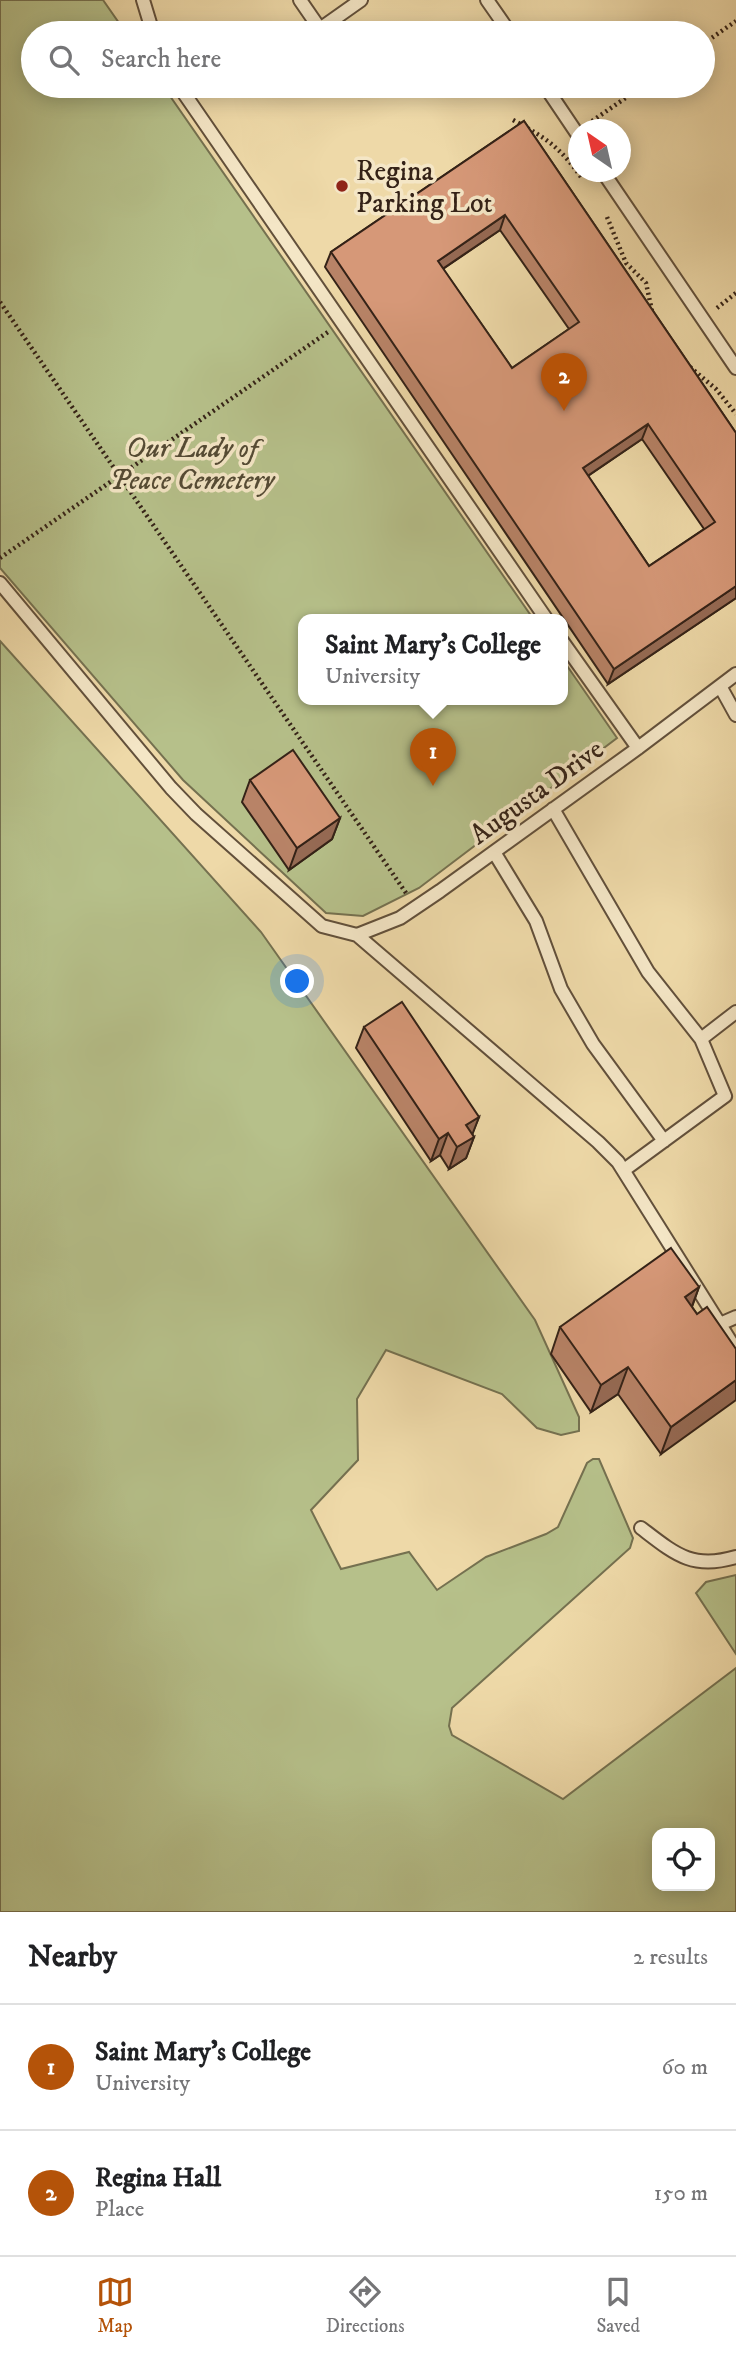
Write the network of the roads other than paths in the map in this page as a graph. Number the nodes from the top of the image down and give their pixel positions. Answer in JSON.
{"nodes":[{"id":1,"x":143,"y":0,"type":"edge"},
{"id":2,"x":300,"y":0,"type":"edge"},
{"id":3,"x":361,"y":0,"type":"edge"},
{"id":4,"x":487,"y":0,"type":"edge"},
{"id":5,"x":149,"y":21,"type":"edge"},
{"id":6,"x":314,"y":21,"type":"edge"},
{"id":7,"x":331,"y":21,"type":"edge"},
{"id":8,"x":502,"y":21,"type":"edge"},
{"id":9,"x":187,"y":98,"type":"edge"},
{"id":10,"x":553,"y":98,"type":"edge"},
{"id":11,"x":568,"y":119,"type":"edge"},
{"id":12,"x":610,"y":182,"type":"edge"},
{"id":13,"x":736,"y":369,"type":"edge"},
{"id":14,"x":0,"y":583,"type":"edge"},
{"id":15,"x":543,"y":614,"type":"edge"},
{"id":16,"x":568,"y":649,"type":"edge"},
{"id":17,"x":736,"y":674,"type":"edge"},
{"id":18,"x":720,"y":686,"type":"junction"},
{"id":19,"x":736,"y":715,"type":"edge"},
{"id":20,"x":638,"y":748,"type":"junction"},
{"id":21,"x":553,"y":809,"type":"junction"},
{"id":22,"x":494,"y":852,"type":"junction"},
{"id":23,"x":357,"y":936,"type":"junction"},
{"id":24,"x":736,"y":1012,"type":"edge"},
{"id":25,"x":701,"y":1040,"type":"junction"},
{"id":26,"x":664,"y":1141,"type":"junction"},
{"id":27,"x":624,"y":1170,"type":"junction"},
{"id":28,"x":736,"y":1317,"type":"edge"},
{"id":29,"x":720,"y":1324,"type":"junction"},
{"id":30,"x":736,"y":1350,"type":"edge"},
{"id":31,"x":641,"y":1528,"type":"dead end"},
{"id":32,"x":736,"y":1557,"type":"edge"}],
"edges":[{"from":1,"to":5,"type":"lane"},
{"from":2,"to":6,"type":"lane"},
{"from":3,"to":7,"type":"lane"},
{"from":4,"to":8,"type":"lane"},
{"from":9,"to":15,"type":"lane"},
{"from":10,"to":11,"type":"lane"},
{"from":12,"to":13,"type":"lane"},
{"from":14,"to":23,"type":"lane"},
{"from":16,"to":20,"type":"lane"},
{"from":17,"to":18,"type":"lane","name":"Augusta Drive"},
{"from":18,"to":19,"type":"lane"},
{"from":18,"to":20,"type":"lane","name":"Augusta Drive"},
{"from":20,"to":21,"type":"lane","name":"Augusta Drive"},
{"from":21,"to":22,"type":"lane","name":"Augusta Drive"},
{"from":21,"to":25,"type":"lane"},
{"from":22,"to":23,"type":"lane","name":"Augusta Drive"},
{"from":22,"to":26,"type":"lane"},
{"from":23,"to":27,"type":"lane"},
{"from":24,"to":25,"type":"lane"},
{"from":25,"to":26,"type":"lane"},
{"from":26,"to":27,"type":"lane"},
{"from":27,"to":29,"type":"lane"},
{"from":28,"to":29,"type":"lane"},
{"from":29,"to":30,"type":"lane"},
{"from":31,"to":32,"type":"lane"}]}
